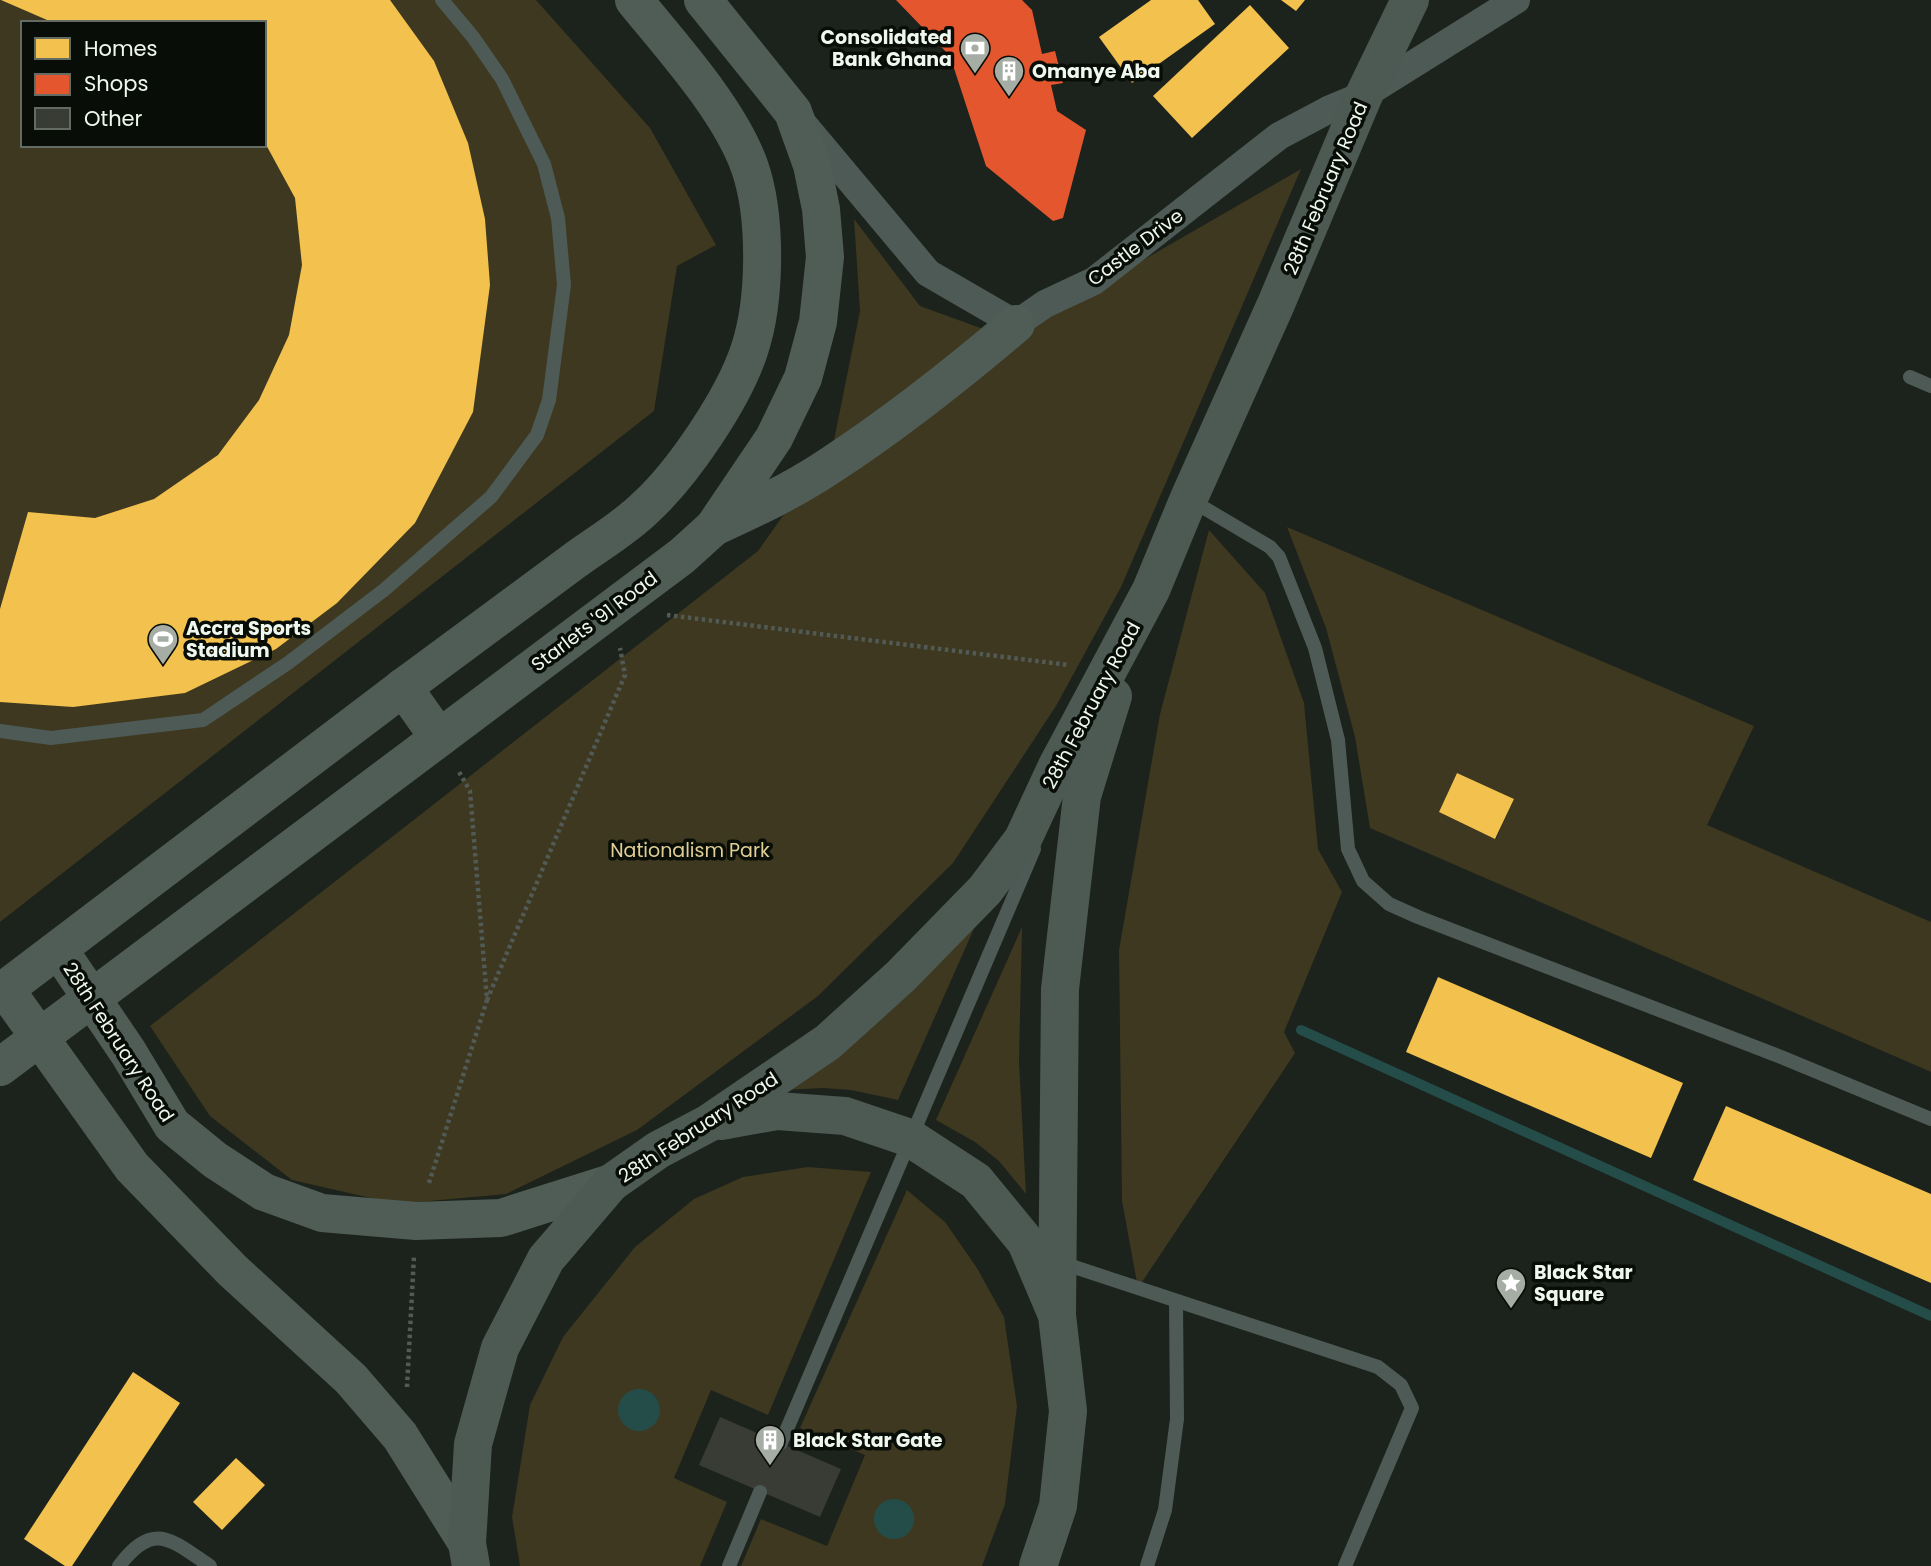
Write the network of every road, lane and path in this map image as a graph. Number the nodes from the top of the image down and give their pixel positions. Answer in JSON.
{"nodes":[{"id":1,"x":442,"y":0,"type":"edge"},
{"id":2,"x":634,"y":0,"type":"edge"},
{"id":3,"x":704,"y":0,"type":"edge"},
{"id":4,"x":1410,"y":0,"type":"edge"},
{"id":5,"x":1516,"y":0,"type":"edge"},
{"id":6,"x":1364,"y":95,"type":"junction"},
{"id":7,"x":793,"y":112,"type":"junction"},
{"id":8,"x":1016,"y":324,"type":"junction"},
{"id":9,"x":1910,"y":377,"type":"dead end"},
{"id":10,"x":1931,"y":386,"type":"edge"},
{"id":11,"x":1189,"y":498,"type":"junction"},
{"id":12,"x":714,"y":527,"type":"junction"},
{"id":13,"x":1143,"y":607,"type":"junction"},
{"id":14,"x":613,"y":608,"type":"junction"},
{"id":15,"x":1107,"y":670,"type":"junction"},
{"id":16,"x":403,"y":687,"type":"junction"},
{"id":17,"x":0,"y":731,"type":"edge"},
{"id":18,"x":439,"y":738,"type":"junction"},
{"id":19,"x":59,"y":950,"type":"junction"},
{"id":20,"x":130,"y":970,"type":"junction"},
{"id":21,"x":2,"y":991,"type":"edge"},
{"id":22,"x":92,"y":999,"type":"junction"},
{"id":23,"x":487,"y":1000,"type":"junction"},
{"id":24,"x":39,"y":1036,"type":"junction"},
{"id":25,"x":128,"y":1052,"type":"junction"},
{"id":26,"x":0,"y":1067,"type":"edge"},
{"id":27,"x":0,"y":1074,"type":"edge"},
{"id":28,"x":85,"y":1099,"type":"junction"},
{"id":29,"x":1931,"y":1119,"type":"edge"},
{"id":30,"x":709,"y":1124,"type":"junction"},
{"id":31,"x":910,"y":1138,"type":"junction"},
{"id":32,"x":611,"y":1182,"type":"junction"},
{"id":33,"x":416,"y":1221,"type":"junction"},
{"id":34,"x":1057,"y":1261,"type":"junction"},
{"id":35,"x":1176,"y":1301,"type":"junction"},
{"id":36,"x":1057,"y":1315,"type":"junction"},
{"id":37,"x":400,"y":1436,"type":"junction"},
{"id":38,"x":781,"y":1443,"type":"dead end"},
{"id":39,"x":760,"y":1492,"type":"dead end"},
{"id":40,"x":469,"y":1555,"type":"edge"},
{"id":41,"x":119,"y":1566,"type":"edge"},
{"id":42,"x":210,"y":1566,"type":"edge"},
{"id":43,"x":729,"y":1566,"type":"edge"},
{"id":44,"x":1038,"y":1566,"type":"edge"},
{"id":45,"x":1147,"y":1566,"type":"edge"},
{"id":46,"x":1345,"y":1566,"type":"edge"}],
"edges":[{"from":1,"to":17,"type":"lane"},
{"from":2,"to":16,"type":"main road"},
{"from":3,"to":7,"type":"main road","name":"Starlets '91 Road"},
{"from":4,"to":6,"type":"main road","name":"28th February Road"},
{"from":5,"to":6,"type":"street","name":"Castle Drive"},
{"from":6,"to":8,"type":"street","name":"Castle Drive"},
{"from":6,"to":11,"type":"main road","name":"28th February Road"},
{"from":7,"to":8,"type":"street"},
{"from":7,"to":12,"type":"main road","name":"Starlets '91 Road"},
{"from":8,"to":12,"type":"main road"},
{"from":9,"to":10,"type":"lane"},
{"from":11,"to":13,"type":"main road","name":"28th February Road"},
{"from":11,"to":29,"type":"lane"},
{"from":12,"to":14,"type":"main road","name":"Starlets '91 Road"},
{"from":13,"to":15,"type":"main road","name":"28th February Road"},
{"from":13,"to":31,"type":"lane"},
{"from":13,"to":34,"type":"main road","name":"28th February Road"},
{"from":14,"to":15,"type":"path"},
{"from":14,"to":18,"type":"main road","name":"Starlets '91 Road"},
{"from":14,"to":23,"type":"path"},
{"from":15,"to":30,"type":"main road","name":"28th February Road"},
{"from":16,"to":18,"type":"main road"},
{"from":16,"to":19,"type":"main road"},
{"from":18,"to":20,"type":"main road","name":"Starlets '91 Road"},
{"from":18,"to":23,"type":"path"},
{"from":19,"to":21,"type":"main road"},
{"from":19,"to":22,"type":"main road","name":"28th February Road"},
{"from":20,"to":22,"type":"main road","name":"Starlets '91 Road"},
{"from":20,"to":25,"type":"main road"},
{"from":21,"to":24,"type":"main road"},
{"from":22,"to":24,"type":"main road","name":"Starlets '91 Road"},
{"from":22,"to":25,"type":"main road","name":"28th February Road"},
{"from":23,"to":33,"type":"path"},
{"from":24,"to":26,"type":"main road","name":"Starlets '91 Road"},
{"from":24,"to":28,"type":"main road"},
{"from":25,"to":33,"type":"main road","name":"28th February Road"},
{"from":27,"to":28,"type":"main road"},
{"from":28,"to":37,"type":"main road"},
{"from":30,"to":31,"type":"main road"},
{"from":30,"to":32,"type":"main road","name":"28th February Road"},
{"from":31,"to":36,"type":"main road"},
{"from":31,"to":38,"type":"lane"},
{"from":32,"to":33,"type":"main road","name":"28th February Road"},
{"from":32,"to":40,"type":"main road"},
{"from":33,"to":37,"type":"path"},
{"from":34,"to":35,"type":"lane"},
{"from":34,"to":36,"type":"main road","name":"28th February Road"},
{"from":35,"to":45,"type":"lane"},
{"from":35,"to":46,"type":"lane"},
{"from":36,"to":44,"type":"main road"},
{"from":37,"to":40,"type":"main road"},
{"from":39,"to":43,"type":"lane"},
{"from":41,"to":42,"type":"lane"}]}
